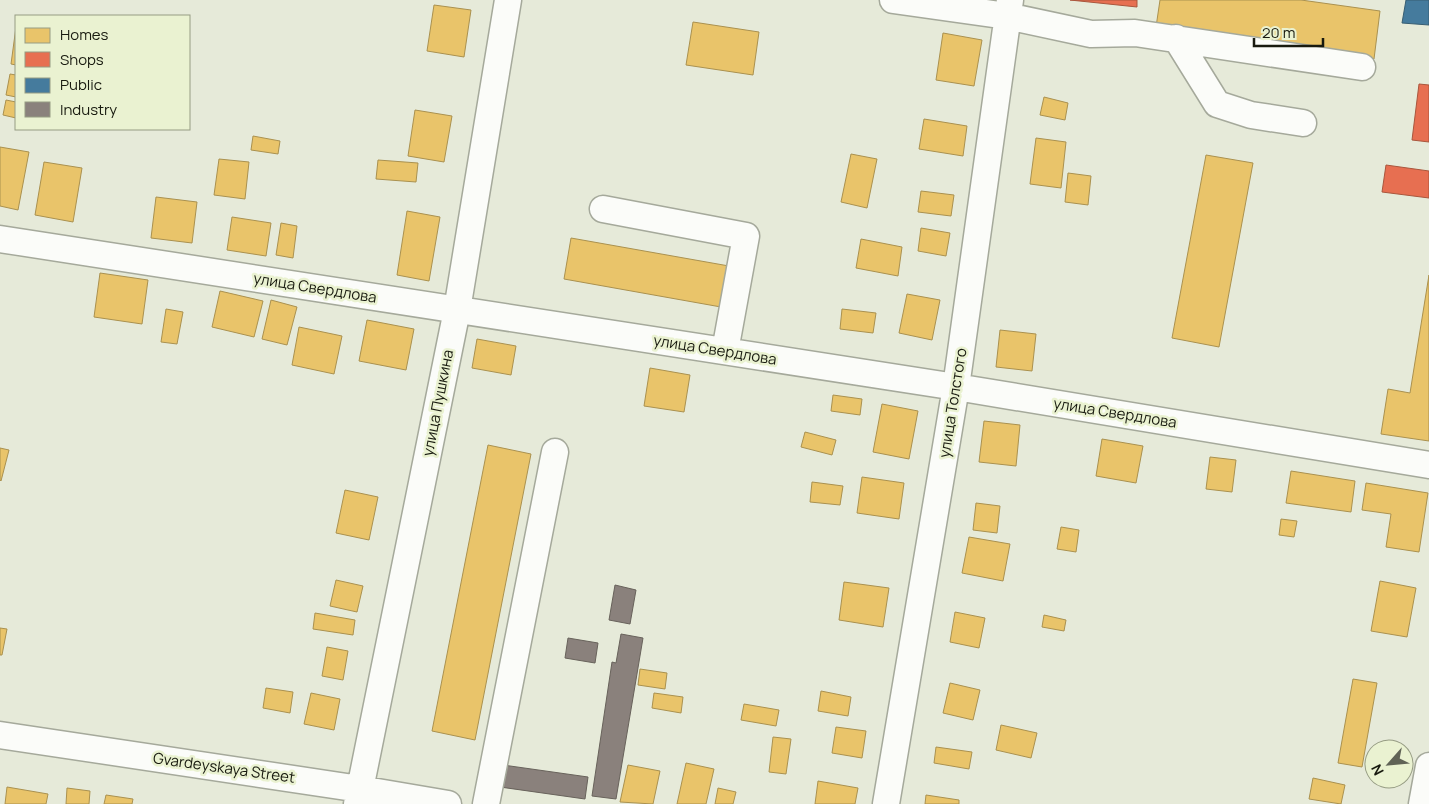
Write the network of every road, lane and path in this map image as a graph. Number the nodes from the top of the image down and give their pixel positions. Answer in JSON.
{"nodes":[{"id":1,"x":508,"y":0,"type":"edge"},
{"id":2,"x":892,"y":0,"type":"edge"},
{"id":3,"x":1008,"y":8,"type":"edge"},
{"id":4,"x":1176,"y":38,"type":"junction"},
{"id":5,"x":1362,"y":67,"type":"dead end"},
{"id":6,"x":1303,"y":123,"type":"dead end"},
{"id":7,"x":603,"y":209,"type":"dead end"},
{"id":8,"x":0,"y":239,"type":"edge"},
{"id":9,"x":457,"y":310,"type":"junction"},
{"id":10,"x":725,"y":352,"type":"junction"},
{"id":11,"x":956,"y":387,"type":"junction"},
{"id":12,"x":555,"y":452,"type":"dead end"},
{"id":13,"x":1429,"y":465,"type":"edge"},
{"id":14,"x":0,"y":735,"type":"edge"},
{"id":15,"x":1429,"y":766,"type":"edge"},
{"id":16,"x":358,"y":796,"type":"edge"},
{"id":17,"x":448,"y":804,"type":"edge"},
{"id":18,"x":486,"y":804,"type":"edge"},
{"id":19,"x":886,"y":804,"type":"edge"},
{"id":20,"x":1422,"y":804,"type":"edge"}],
"edges":[{"from":1,"to":9,"type":"street","name":"улица Пушкина"},
{"from":2,"to":3,"type":"street"},
{"from":3,"to":4,"type":"street"},
{"from":3,"to":11,"type":"street","name":"улица Толстого"},
{"from":4,"to":5,"type":"street"},
{"from":4,"to":6,"type":"street"},
{"from":7,"to":10,"type":"street"},
{"from":8,"to":9,"type":"street","name":"улица Свердлова"},
{"from":9,"to":10,"type":"street","name":"улица Свердлова"},
{"from":9,"to":16,"type":"street","name":"улица Пушкина"},
{"from":10,"to":11,"type":"street","name":"улица Свердлова"},
{"from":11,"to":13,"type":"street","name":"улица Свердлова"},
{"from":11,"to":19,"type":"street","name":"улица Толстого"},
{"from":12,"to":18,"type":"street"},
{"from":14,"to":16,"type":"street","name":"Gvardeyskaya Street"},
{"from":15,"to":20,"type":"street"},
{"from":16,"to":17,"type":"street","name":"Gvardeyskaya Street"}]}
